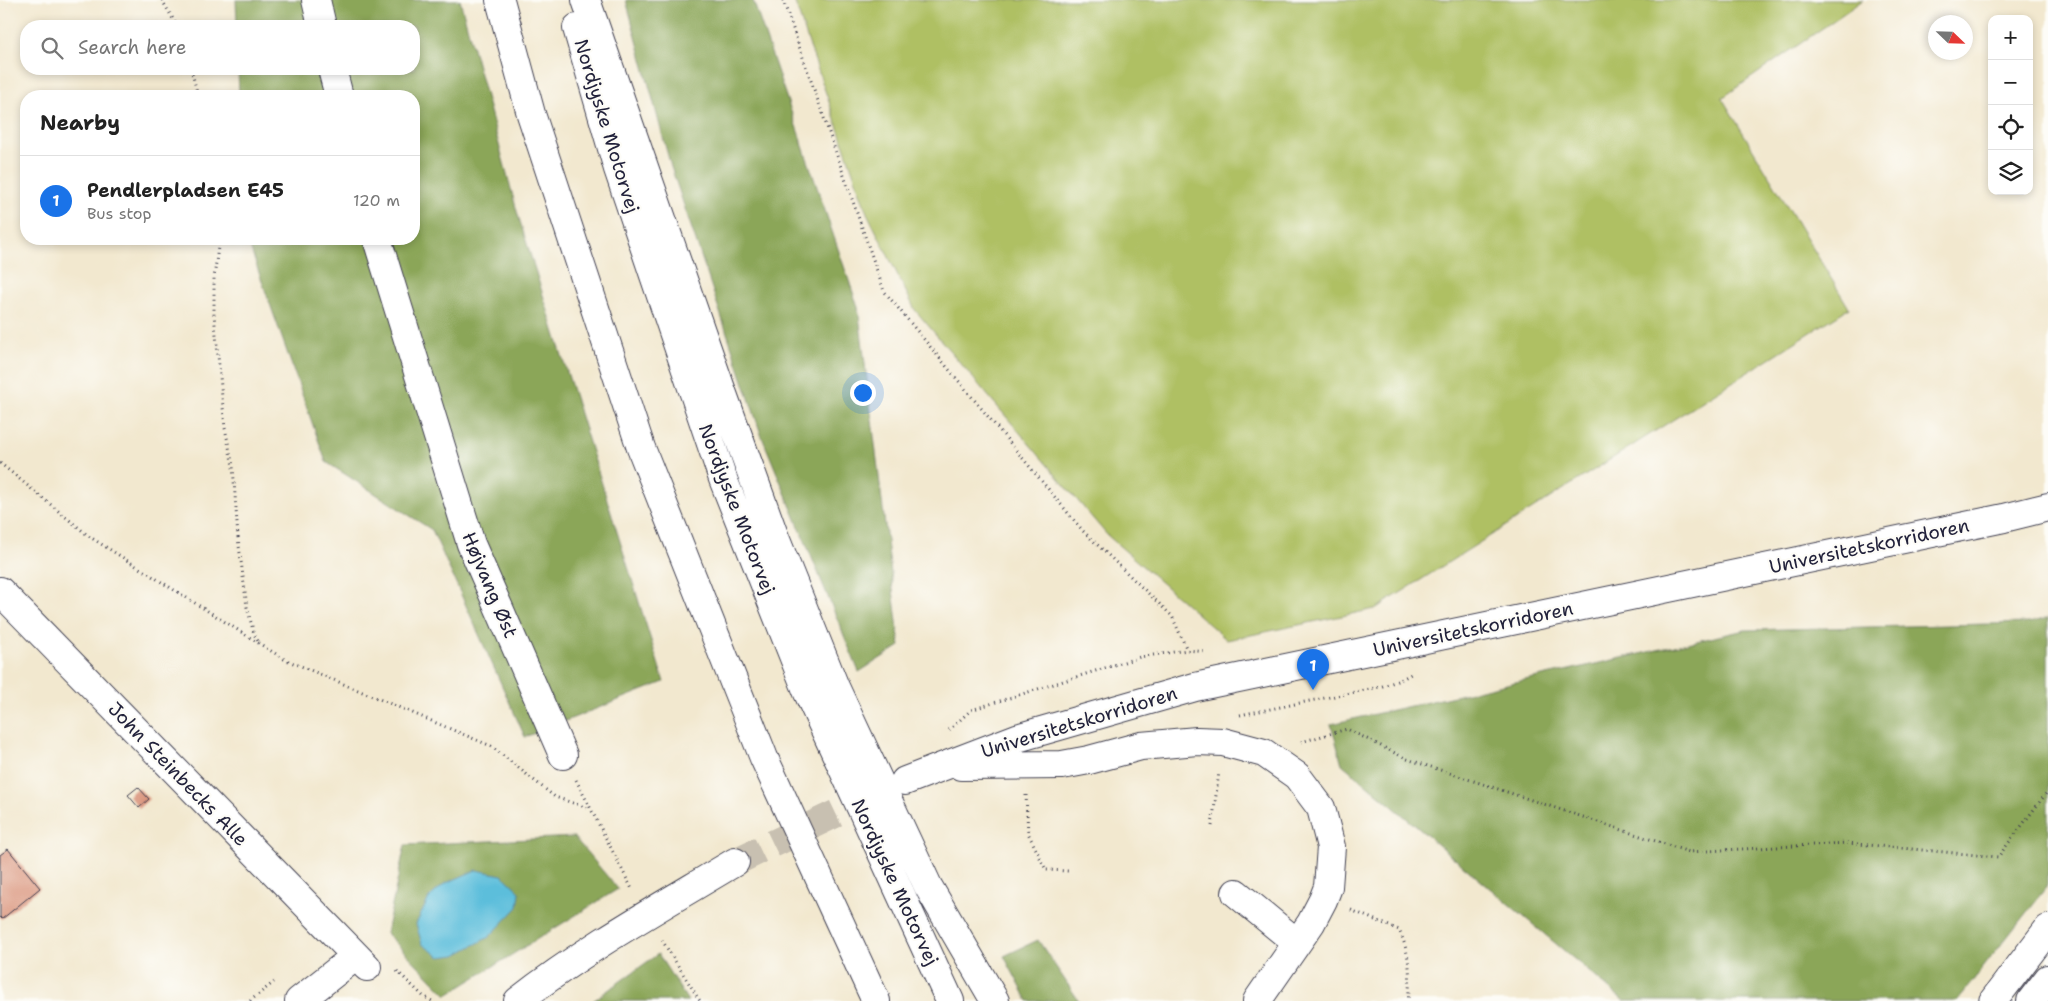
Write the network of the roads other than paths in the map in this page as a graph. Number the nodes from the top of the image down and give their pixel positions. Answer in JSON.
{"nodes":[{"id":1,"x":316,"y":0,"type":"edge"},
{"id":2,"x":500,"y":0,"type":"edge"},
{"id":3,"x":569,"y":0,"type":"edge"},
{"id":4,"x":586,"y":0,"type":"edge"},
{"id":5,"x":321,"y":20,"type":"edge"},
{"id":6,"x":334,"y":75,"type":"edge"},
{"id":7,"x":337,"y":90,"type":"edge"},
{"id":8,"x":379,"y":245,"type":"edge"},
{"id":9,"x":2048,"y":507,"type":"edge"},
{"id":10,"x":0,"y":591,"type":"edge"},
{"id":11,"x":563,"y":754,"type":"road end"},
{"id":12,"x":942,"y":766,"type":"junction"},
{"id":13,"x":906,"y":781,"type":"tunnel mouth"},
{"id":14,"x":736,"y":862,"type":"tunnel mouth"},
{"id":15,"x":1236,"y":894,"type":"dead end"},
{"id":16,"x":2048,"y":929,"type":"edge"},
{"id":17,"x":1297,"y":943,"type":"junction"},
{"id":18,"x":2048,"y":979,"type":"edge"},
{"id":19,"x":299,"y":1001,"type":"edge"},
{"id":20,"x":518,"y":1001,"type":"edge"},
{"id":21,"x":876,"y":1001,"type":"edge"},
{"id":22,"x":950,"y":1001,"type":"edge"},
{"id":23,"x":995,"y":1001,"type":"edge"},
{"id":24,"x":1257,"y":1001,"type":"edge"},
{"id":25,"x":1993,"y":1001,"type":"edge"},
{"id":26,"x":2031,"y":1001,"type":"edge"}],
"edges":[{"from":1,"to":5,"type":"main road"},
{"from":2,"to":21,"type":"main road"},
{"from":3,"to":22,"type":"main road","name":"Nordjyske Motorvej"},
{"from":4,"to":23,"type":"main road"},
{"from":6,"to":7,"type":"main road"},
{"from":8,"to":11,"type":"main road","name":"Højvang Øst"},
{"from":9,"to":12,"type":"main road","name":"Universitetskorridoren"},
{"from":10,"to":19,"type":"main road","name":"John Steinbecks Alle"},
{"from":12,"to":13,"type":"main road","name":"Universitetskorridoren"},
{"from":12,"to":17,"type":"main road"},
{"from":14,"to":20,"type":"main road"},
{"from":15,"to":17,"type":"main road"},
{"from":16,"to":25,"type":"main road"},
{"from":17,"to":24,"type":"main road"},
{"from":18,"to":26,"type":"main road"}]}
